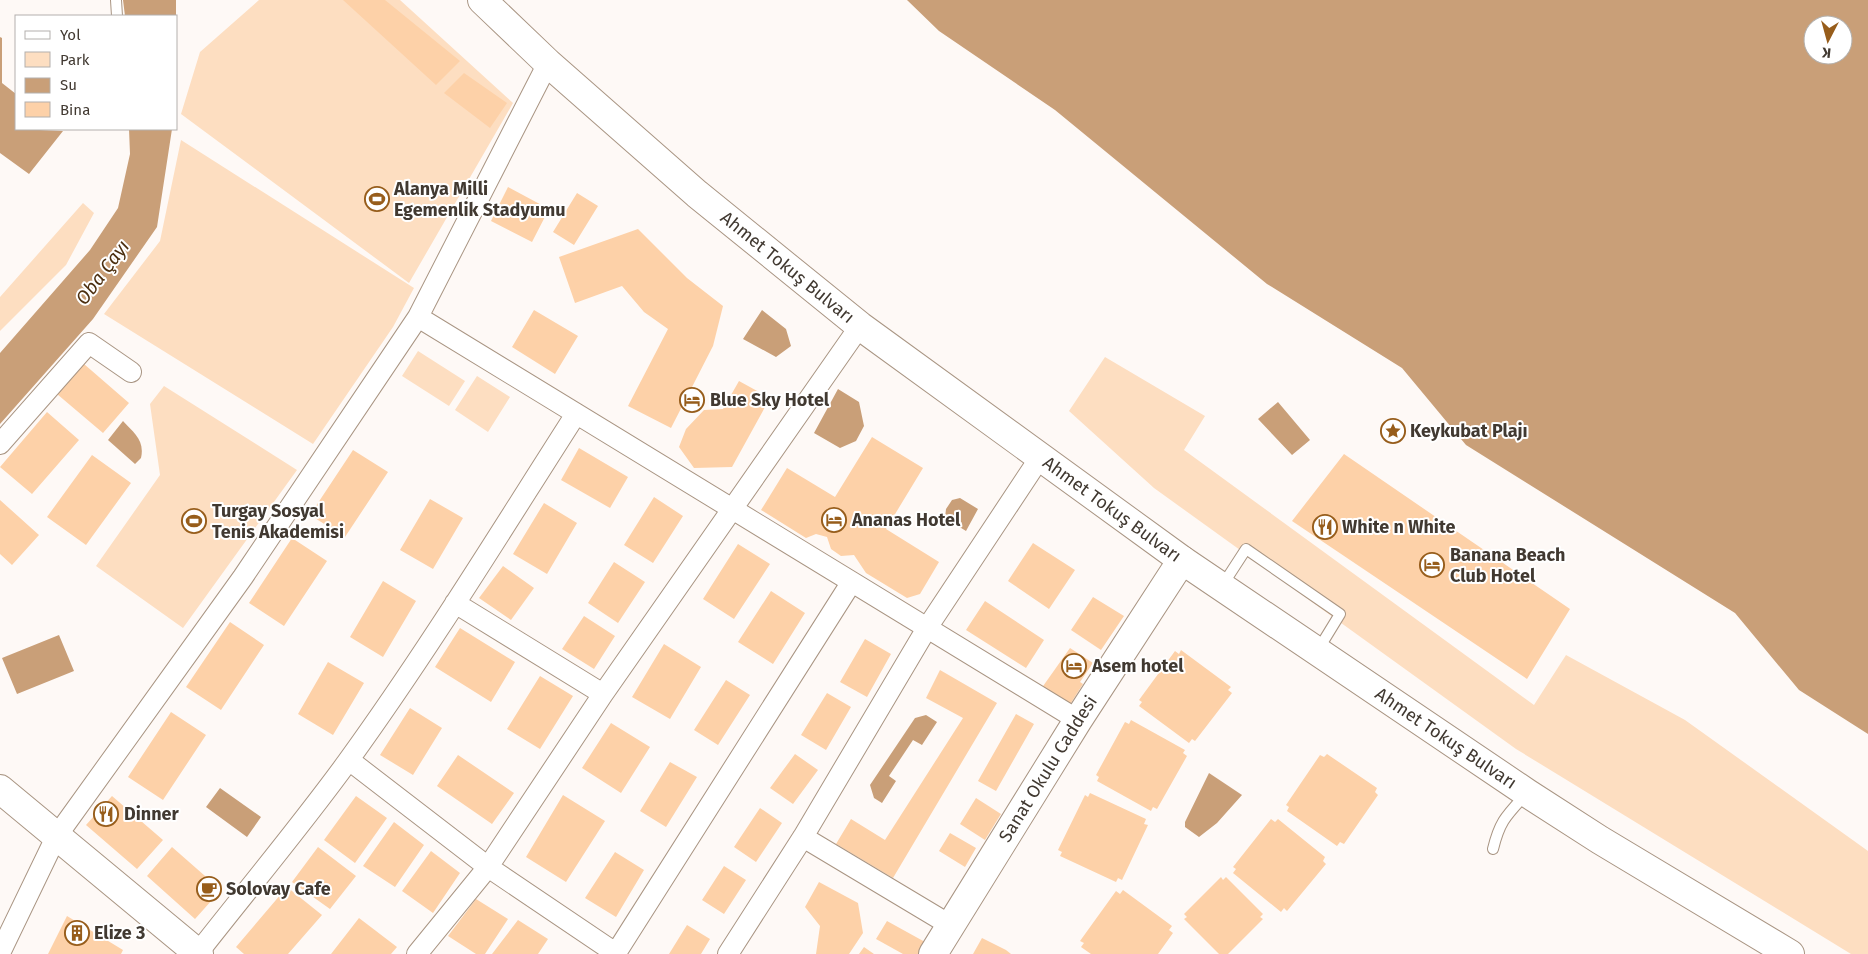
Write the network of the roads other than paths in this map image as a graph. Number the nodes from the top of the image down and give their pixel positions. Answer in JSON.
{"nodes":[{"id":1,"x":116,"y":0,"type":"edge"},
{"id":2,"x":482,"y":0,"type":"edge"},
{"id":3,"x":117,"y":15,"type":"edge"},
{"id":4,"x":548,"y":63,"type":"junction"},
{"id":5,"x":418,"y":317,"type":"junction"},
{"id":6,"x":860,"y":326,"type":"junction"},
{"id":7,"x":131,"y":372,"type":"dead end"},
{"id":8,"x":576,"y":414,"type":"junction"},
{"id":9,"x":0,"y":444,"type":"edge"},
{"id":10,"x":1041,"y":456,"type":"junction"},
{"id":11,"x":732,"y":508,"type":"junction"},
{"id":12,"x":1182,"y":560,"type":"junction"},
{"id":13,"x":851,"y":582,"type":"junction"},
{"id":14,"x":1222,"y":587,"type":"junction"},
{"id":15,"x":455,"y":603,"type":"junction"},
{"id":16,"x":927,"y":628,"type":"junction"},
{"id":17,"x":1317,"y":651,"type":"junction"},
{"id":18,"x":603,"y":694,"type":"junction"},
{"id":19,"x":1078,"y":720,"type":"junction"},
{"id":20,"x":349,"y":760,"type":"junction"},
{"id":21,"x":0,"y":789,"type":"edge"},
{"id":22,"x":1527,"y":793,"type":"junction"},
{"id":23,"x":56,"y":837,"type":"junction"},
{"id":24,"x":803,"y":837,"type":"junction"},
{"id":25,"x":1493,"y":849,"type":"dead end"},
{"id":26,"x":488,"y":867,"type":"junction"},
{"id":27,"x":950,"y":925,"type":"junction"},
{"id":28,"x":0,"y":953,"type":"edge"},
{"id":29,"x":616,"y":953,"type":"edge"},
{"id":30,"x":198,"y":954,"type":"edge"},
{"id":31,"x":417,"y":954,"type":"edge"},
{"id":32,"x":728,"y":954,"type":"edge"},
{"id":33,"x":933,"y":954,"type":"edge"},
{"id":34,"x":1790,"y":954,"type":"edge"}],
"edges":[{"from":1,"to":3,"type":"lane"},
{"from":2,"to":4,"type":"main road","name":"Ahmet Tokuş Bulvarı"},
{"from":4,"to":5,"type":"street"},
{"from":4,"to":6,"type":"main road","name":"Ahmet Tokuş Bulvarı"},
{"from":5,"to":8,"type":"street"},
{"from":5,"to":23,"type":"street"},
{"from":6,"to":10,"type":"main road","name":"Ahmet Tokuş Bulvarı"},
{"from":6,"to":11,"type":"street"},
{"from":7,"to":9,"type":"street"},
{"from":8,"to":11,"type":"street"},
{"from":8,"to":15,"type":"street"},
{"from":10,"to":12,"type":"main road","name":"Ahmet Tokuş Bulvarı"},
{"from":10,"to":16,"type":"street"},
{"from":11,"to":13,"type":"street"},
{"from":11,"to":18,"type":"street"},
{"from":12,"to":14,"type":"main road","name":"Ahmet Tokuş Bulvarı"},
{"from":12,"to":19,"type":"main road","name":"Sanat Okulu Caddesi"},
{"from":13,"to":16,"type":"street"},
{"from":13,"to":29,"type":"street"},
{"from":14,"to":17,"type":"main road","name":"Ahmet Tokuş Bulvarı"},
{"from":14,"to":17,"type":"lane"},
{"from":15,"to":18,"type":"street"},
{"from":15,"to":20,"type":"street"},
{"from":16,"to":19,"type":"street"},
{"from":16,"to":24,"type":"street"},
{"from":17,"to":22,"type":"main road","name":"Ahmet Tokuş Bulvarı"},
{"from":18,"to":26,"type":"street"},
{"from":19,"to":27,"type":"main road","name":"Sanat Okulu Caddesi"},
{"from":20,"to":26,"type":"street"},
{"from":20,"to":30,"type":"street"},
{"from":21,"to":23,"type":"main road"},
{"from":22,"to":25,"type":"lane"},
{"from":22,"to":34,"type":"main road","name":"Ahmet Tokuş Bulvarı"},
{"from":23,"to":28,"type":"street"},
{"from":23,"to":30,"type":"main road"},
{"from":24,"to":27,"type":"street"},
{"from":24,"to":32,"type":"street"},
{"from":26,"to":29,"type":"street"},
{"from":26,"to":31,"type":"street"},
{"from":27,"to":33,"type":"main road","name":"Sanat Okulu Caddesi"}]}
